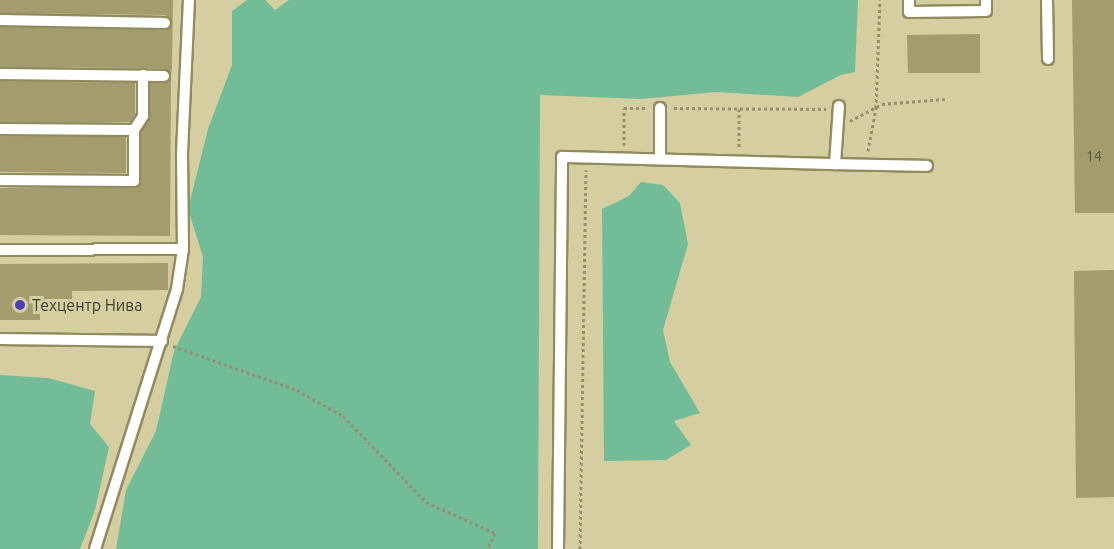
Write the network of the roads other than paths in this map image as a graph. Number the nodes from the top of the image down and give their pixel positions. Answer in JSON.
{"nodes":[{"id":1,"x":189,"y":0,"type":"edge"},
{"id":2,"x":909,"y":0,"type":"edge"},
{"id":3,"x":986,"y":0,"type":"edge"},
{"id":4,"x":1047,"y":0,"type":"edge"},
{"id":5,"x":0,"y":20,"type":"edge"},
{"id":6,"x":165,"y":22,"type":"dead end"},
{"id":7,"x":1048,"y":59,"type":"dead end"},
{"id":8,"x":0,"y":74,"type":"edge"},
{"id":9,"x":143,"y":75,"type":"junction"},
{"id":10,"x":164,"y":76,"type":"dead end"},
{"id":11,"x":839,"y":106,"type":"dead end"},
{"id":12,"x":660,"y":108,"type":"road end"},
{"id":13,"x":0,"y":129,"type":"edge"},
{"id":14,"x":134,"y":130,"type":"junction"},
{"id":15,"x":660,"y":159,"type":"junction"},
{"id":16,"x":835,"y":164,"type":"junction"},
{"id":17,"x":927,"y":166,"type":"dead end"},
{"id":18,"x":0,"y":180,"type":"edge"},
{"id":19,"x":183,"y":249,"type":"junction"},
{"id":20,"x":0,"y":250,"type":"edge"},
{"id":21,"x":0,"y":339,"type":"edge"},
{"id":22,"x":162,"y":341,"type":"junction"},
{"id":23,"x":95,"y":549,"type":"edge"},
{"id":24,"x":558,"y":549,"type":"edge"}],
"edges":[{"from":1,"to":19,"type":"lane"},
{"from":2,"to":3,"type":"lane"},
{"from":4,"to":7,"type":"lane"},
{"from":5,"to":6,"type":"lane"},
{"from":8,"to":9,"type":"lane"},
{"from":9,"to":10,"type":"lane"},
{"from":9,"to":14,"type":"lane"},
{"from":11,"to":16,"type":"lane"},
{"from":12,"to":15,"type":"lane"},
{"from":13,"to":14,"type":"lane"},
{"from":14,"to":18,"type":"lane"},
{"from":15,"to":16,"type":"lane"},
{"from":15,"to":24,"type":"lane"},
{"from":16,"to":17,"type":"lane"},
{"from":19,"to":20,"type":"lane"},
{"from":19,"to":22,"type":"lane"},
{"from":21,"to":22,"type":"lane"},
{"from":22,"to":23,"type":"lane"}]}
